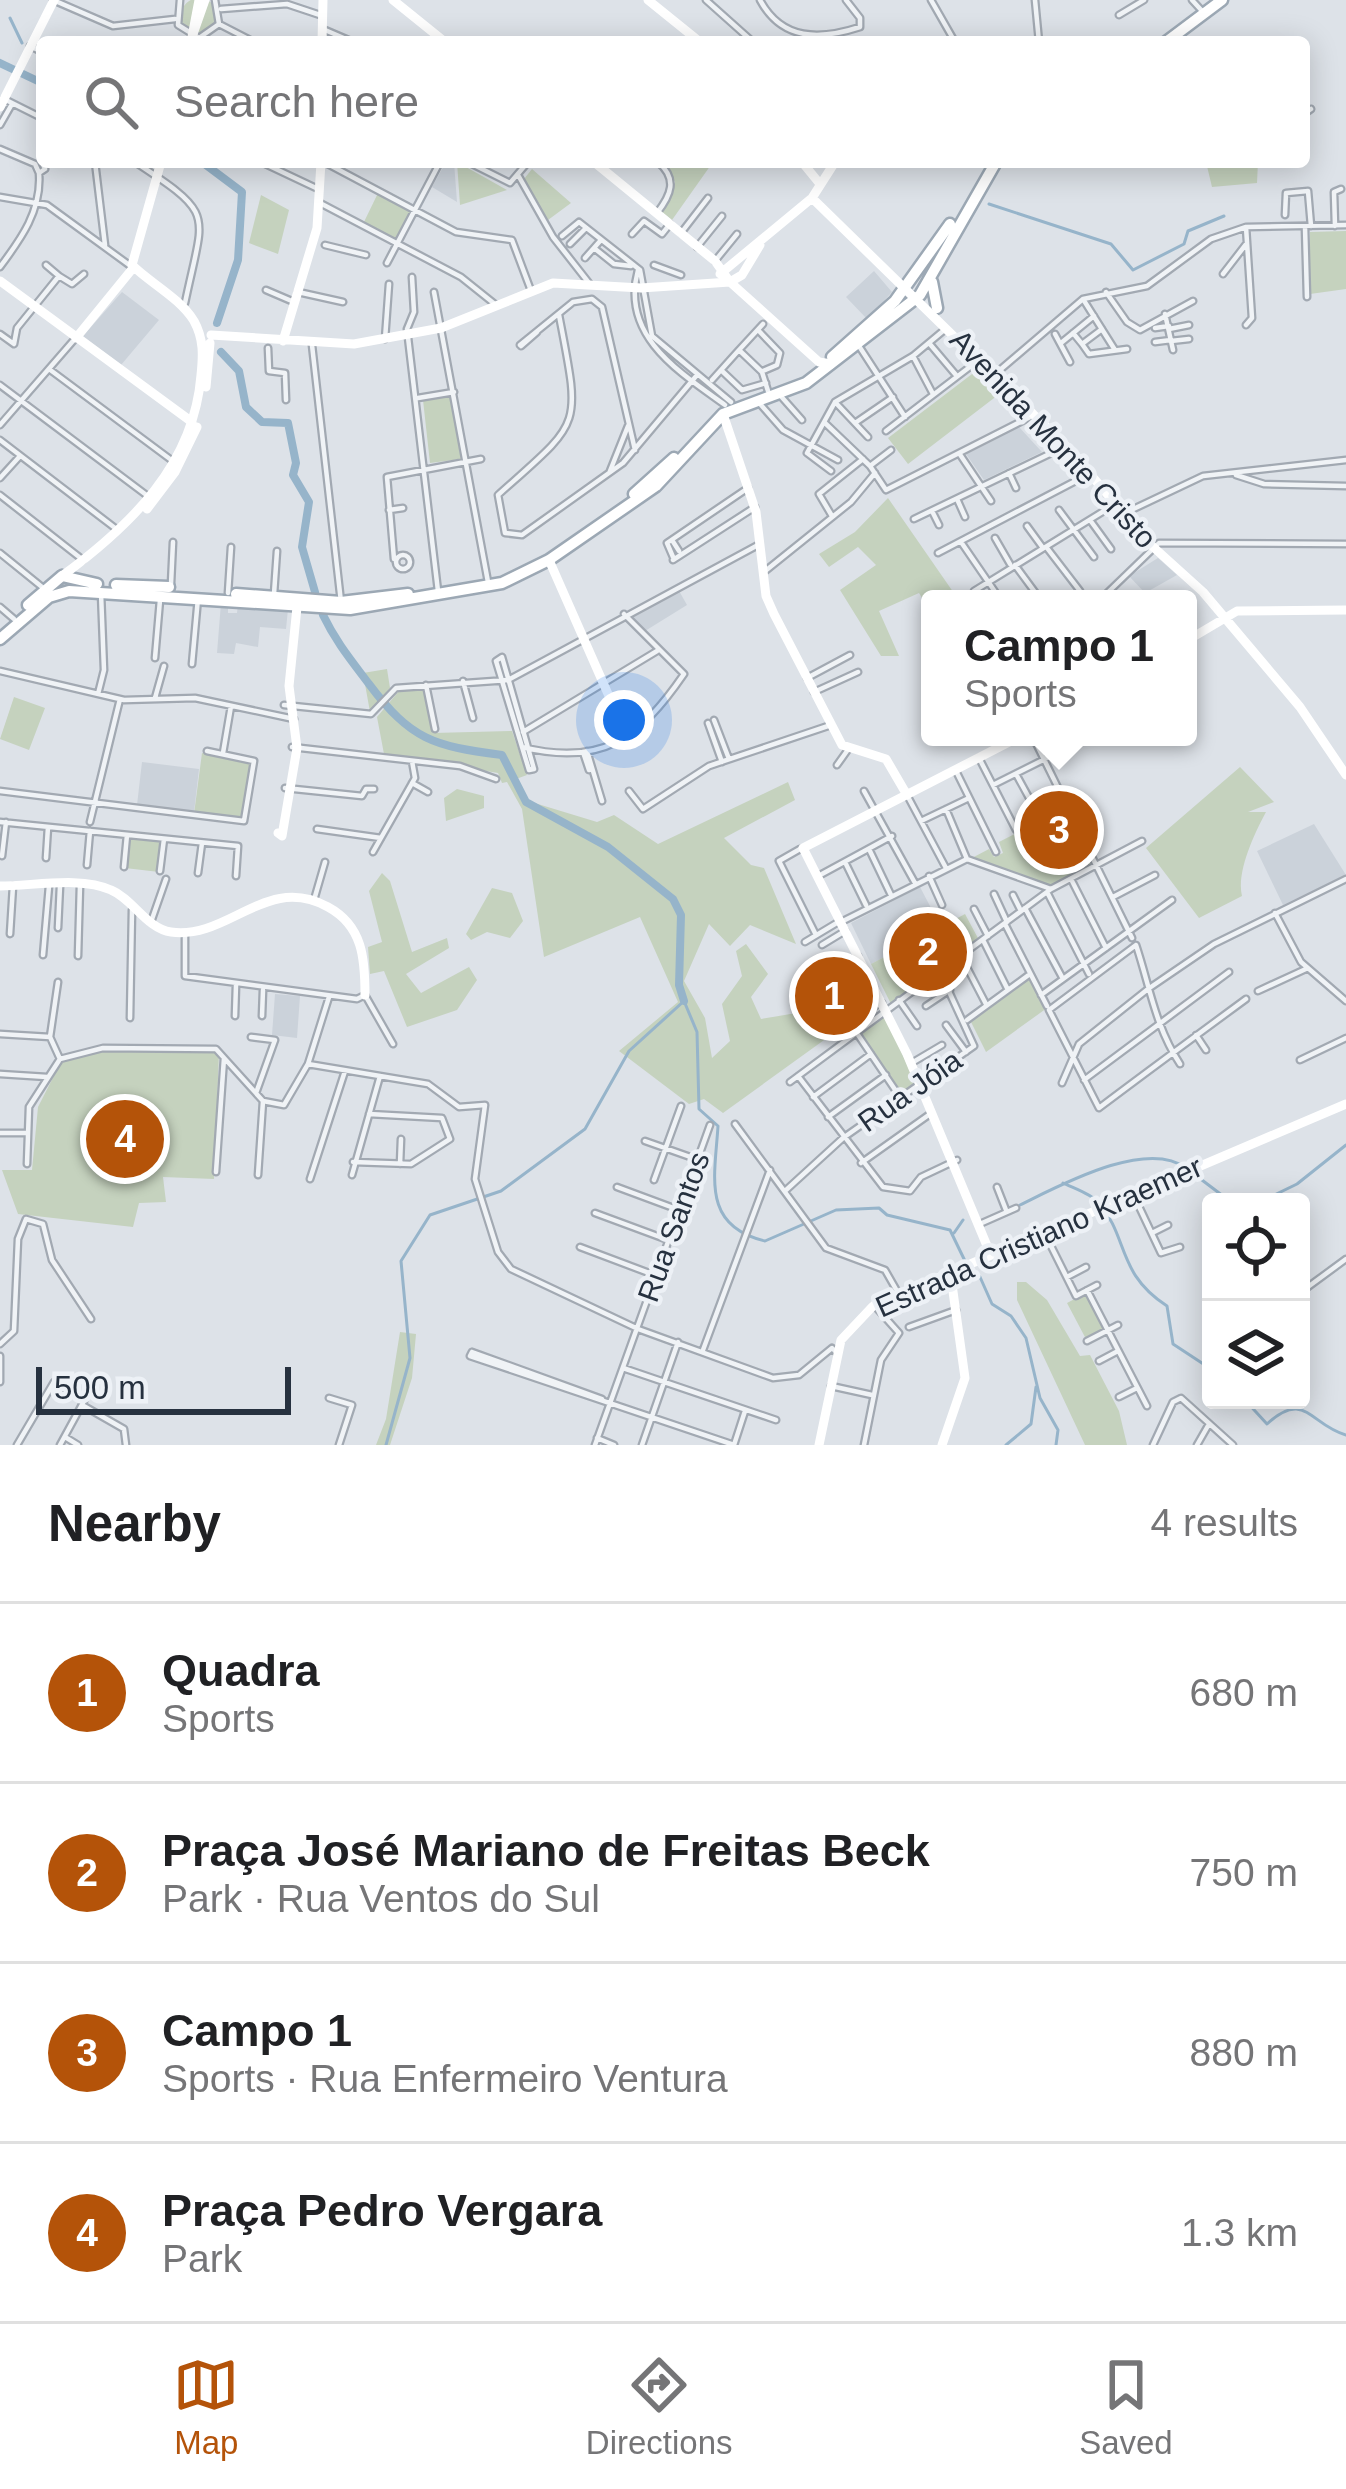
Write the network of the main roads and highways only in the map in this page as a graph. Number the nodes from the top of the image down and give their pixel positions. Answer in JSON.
{"nodes":[{"id":1,"x":53,"y":0,"type":"edge"},
{"id":2,"x":323,"y":0,"type":"edge"},
{"id":3,"x":393,"y":0,"type":"edge"},
{"id":4,"x":648,"y":0,"type":"edge"},
{"id":5,"x":1222,"y":0,"type":"edge"},
{"id":6,"x":1232,"y":0,"type":"edge"},
{"id":7,"x":205,"y":1,"type":"edge"},
{"id":8,"x":198,"y":35,"type":"edge"},
{"id":9,"x":322,"y":36,"type":"edge"},
{"id":10,"x":438,"y":36,"type":"edge"},
{"id":11,"x":693,"y":36,"type":"edge"},
{"id":12,"x":1175,"y":36,"type":"edge"},
{"id":13,"x":1187,"y":36,"type":"edge"},
{"id":14,"x":5,"y":103,"type":"edge"},
{"id":15,"x":160,"y":168,"type":"edge"},
{"id":16,"x":323,"y":168,"type":"edge"},
{"id":17,"x":601,"y":168,"type":"edge"},
{"id":18,"x":806,"y":168,"type":"edge"},
{"id":19,"x":830,"y":168,"type":"edge"},
{"id":20,"x":989,"y":168,"type":"edge"},
{"id":21,"x":990,"y":168,"type":"edge"},
{"id":22,"x":817,"y":185,"type":"junction"},
{"id":23,"x":828,"y":219,"type":"junction"},
{"id":24,"x":783,"y":224,"type":"junction"},
{"id":25,"x":134,"y":264,"type":"junction"},
{"id":26,"x":722,"y":272,"type":"junction"},
{"id":27,"x":932,"y":277,"type":"junction"},
{"id":28,"x":0,"y":283,"type":"edge"},
{"id":29,"x":906,"y":286,"type":"junction"},
{"id":30,"x":918,"y":296,"type":"junction"},
{"id":31,"x":937,"y":308,"type":"junction"},
{"id":32,"x":946,"y":325,"type":"junction"},
{"id":33,"x":75,"y":339,"type":"junction"},
{"id":34,"x":208,"y":339,"type":"junction"},
{"id":35,"x":284,"y":341,"type":"junction"},
{"id":36,"x":830,"y":363,"type":"junction"},
{"id":37,"x":726,"y":407,"type":"junction"},
{"id":38,"x":191,"y":425,"type":"junction"},
{"id":39,"x":636,"y":497,"type":"junction"},
{"id":40,"x":548,"y":557,"type":"junction"},
{"id":41,"x":62,"y":576,"type":"junction"},
{"id":42,"x":72,"y":585,"type":"junction"},
{"id":43,"x":1196,"y":590,"type":"edge"},
{"id":44,"x":166,"y":591,"type":"junction"},
{"id":45,"x":1197,"y":591,"type":"edge"},
{"id":46,"x":214,"y":595,"type":"junction"},
{"id":47,"x":292,"y":604,"type":"junction"},
{"id":48,"x":1346,"y":610,"type":"edge"},
{"id":49,"x":1224,"y":618,"type":"junction"},
{"id":50,"x":1197,"y":634,"type":"edge"},
{"id":51,"x":0,"y":635,"type":"edge"},
{"id":52,"x":627,"y":737,"type":"road end"},
{"id":53,"x":1002,"y":746,"type":"edge"},
{"id":54,"x":1346,"y":775,"type":"edge"},
{"id":55,"x":907,"y":795,"type":"junction"},
{"id":56,"x":283,"y":812,"type":"dead end"},
{"id":57,"x":806,"y":847,"type":"junction"},
{"id":58,"x":6,"y":886,"type":"edge"},
{"id":59,"x":830,"y":896,"type":"junction"},
{"id":60,"x":364,"y":995,"type":"road end"},
{"id":61,"x":885,"y":1007,"type":"junction"},
{"id":62,"x":922,"y":1083,"type":"junction"},
{"id":63,"x":1346,"y":1104,"type":"edge"},
{"id":64,"x":954,"y":1161,"type":"junction"},
{"id":65,"x":992,"y":1252,"type":"junction"},
{"id":66,"x":950,"y":1270,"type":"junction"},
{"id":67,"x":819,"y":1445,"type":"edge"},
{"id":68,"x":942,"y":1445,"type":"edge"}],
"edges":[{"from":1,"to":14,"type":"main road"},
{"from":2,"to":9,"type":"main road"},
{"from":3,"to":10,"type":"main road"},
{"from":4,"to":11,"type":"main road"},
{"from":5,"to":12,"type":"main road"},
{"from":6,"to":13,"type":"main road"},
{"from":7,"to":8,"type":"main road"},
{"from":15,"to":25,"type":"main road"},
{"from":16,"to":35,"type":"main road"},
{"from":17,"to":26,"type":"main road"},
{"from":18,"to":22,"type":"main road"},
{"from":19,"to":22,"type":"main road"},
{"from":20,"to":29,"type":"main road"},
{"from":21,"to":27,"type":"main road"},
{"from":22,"to":23,"type":"main road","name":"Avenida Monte Cristo"},
{"from":22,"to":24,"type":"main road"},
{"from":22,"to":24,"type":"main road"},
{"from":22,"to":29,"type":"main road","name":"Avenida Monte Cristo"},
{"from":23,"to":24,"type":"main road"},
{"from":23,"to":29,"type":"main road","name":"Avenida Monte Cristo"},
{"from":24,"to":26,"type":"main road"},
{"from":25,"to":33,"type":"main road"},
{"from":25,"to":34,"type":"main road"},
{"from":25,"to":34,"type":"main road"},
{"from":26,"to":35,"type":"main road"},
{"from":26,"to":36,"type":"main road"},
{"from":27,"to":30,"type":"main road"},
{"from":27,"to":31,"type":"main road"},
{"from":28,"to":33,"type":"main road"},
{"from":29,"to":30,"type":"main road","name":"Avenida Monte Cristo"},
{"from":29,"to":36,"type":"main road"},
{"from":30,"to":31,"type":"main road","name":"Avenida Monte Cristo"},
{"from":30,"to":32,"type":"main road","name":"Avenida Monte Cristo"},
{"from":30,"to":36,"type":"main road"},
{"from":31,"to":32,"type":"main road","name":"Avenida Monte Cristo"},
{"from":32,"to":43,"type":"main road","name":"Avenida Monte Cristo"},
{"from":33,"to":38,"type":"main road"},
{"from":34,"to":35,"type":"main road"},
{"from":34,"to":38,"type":"main road"},
{"from":34,"to":42,"type":"main road"},
{"from":36,"to":37,"type":"main road"},
{"from":37,"to":39,"type":"main road"},
{"from":37,"to":55,"type":"main road"},
{"from":38,"to":41,"type":"main road"},
{"from":39,"to":40,"type":"main road"},
{"from":39,"to":40,"type":"main road"},
{"from":40,"to":47,"type":"main road"},
{"from":40,"to":47,"type":"main road"},
{"from":40,"to":52,"type":"main road"},
{"from":41,"to":42,"type":"main road"},
{"from":41,"to":51,"type":"main road"},
{"from":42,"to":44,"type":"main road"},
{"from":42,"to":44,"type":"main road"},
{"from":42,"to":51,"type":"main road"},
{"from":44,"to":46,"type":"main road"},
{"from":44,"to":46,"type":"main road"},
{"from":45,"to":49,"type":"main road","name":"Avenida Monte Cristo"},
{"from":46,"to":47,"type":"main road"},
{"from":46,"to":47,"type":"main road"},
{"from":47,"to":56,"type":"main road"},
{"from":48,"to":49,"type":"main road"},
{"from":49,"to":50,"type":"main road"},
{"from":49,"to":54,"type":"main road","name":"Avenida Monte Cristo"},
{"from":53,"to":55,"type":"main road"},
{"from":55,"to":57,"type":"main road"},
{"from":57,"to":59,"type":"main road"},
{"from":57,"to":59,"type":"main road"},
{"from":58,"to":60,"type":"main road"},
{"from":59,"to":61,"type":"main road"},
{"from":61,"to":62,"type":"main road"},
{"from":61,"to":62,"type":"main road"},
{"from":62,"to":64,"type":"main road"},
{"from":62,"to":64,"type":"main road"},
{"from":63,"to":65,"type":"main road","name":"Estrada Cristiano Kraemer"},
{"from":64,"to":65,"type":"main road"},
{"from":64,"to":65,"type":"main road"},
{"from":65,"to":66,"type":"main road","name":"Estrada Cristiano Kraemer"},
{"from":66,"to":67,"type":"main road","name":"Estrada Cristiano Kraemer"},
{"from":66,"to":68,"type":"main road"}]}
